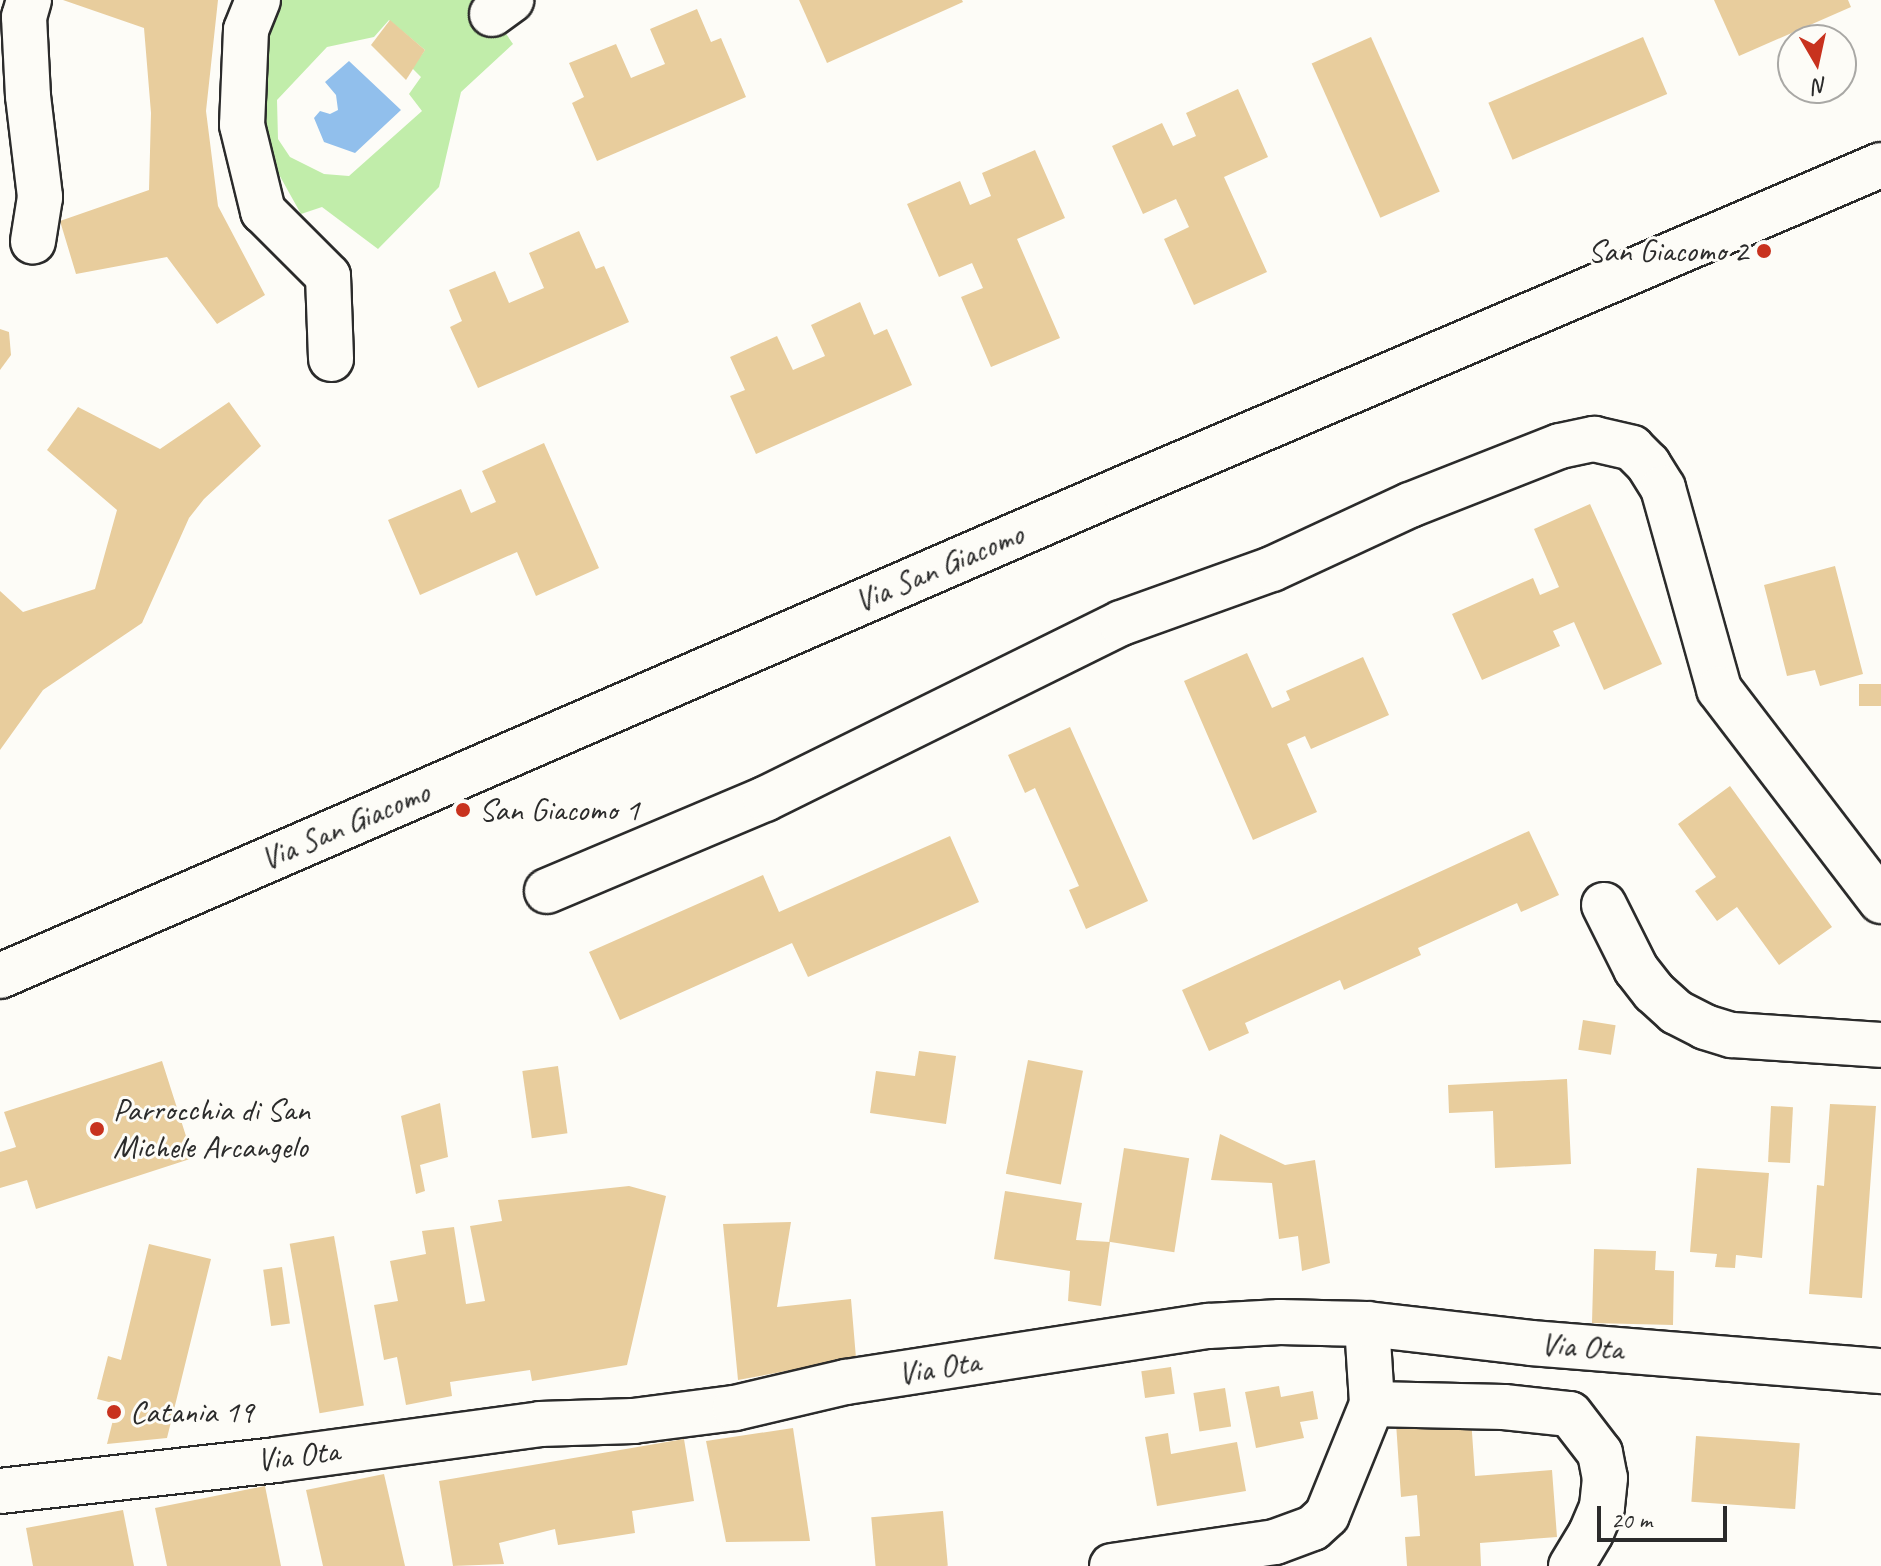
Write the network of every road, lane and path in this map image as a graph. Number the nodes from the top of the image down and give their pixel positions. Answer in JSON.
{"nodes":[{"id":1,"x":29,"y":0,"type":"edge"},
{"id":2,"x":258,"y":0,"type":"edge"},
{"id":3,"x":1881,"y":165,"type":"edge"},
{"id":4,"x":33,"y":241,"type":"dead end"},
{"id":5,"x":331,"y":359,"type":"dead end"},
{"id":6,"x":547,"y":891,"type":"dead end"},
{"id":7,"x":1881,"y":901,"type":"edge"},
{"id":8,"x":1604,"y":905,"type":"dead end"},
{"id":9,"x":0,"y":976,"type":"edge"},
{"id":10,"x":1881,"y":1045,"type":"edge"},
{"id":11,"x":1367,"y":1324,"type":"junction"},
{"id":12,"x":1881,"y":1371,"type":"edge"},
{"id":13,"x":1372,"y":1404,"type":"junction"},
{"id":14,"x":0,"y":1491,"type":"edge"},
{"id":15,"x":1112,"y":1566,"type":"edge"},
{"id":16,"x":1571,"y":1566,"type":"edge"}],
"edges":[{"from":1,"to":4,"type":"street"},
{"from":2,"to":5,"type":"street"},
{"from":3,"to":9,"type":"street","name":"Via San Giacomo"},
{"from":6,"to":7,"type":"street"},
{"from":8,"to":10,"type":"street"},
{"from":11,"to":12,"type":"street","name":"Via Ota"},
{"from":11,"to":13,"type":"street"},
{"from":11,"to":14,"type":"street","name":"Via Ota"},
{"from":13,"to":15,"type":"street"},
{"from":13,"to":16,"type":"street"}]}
